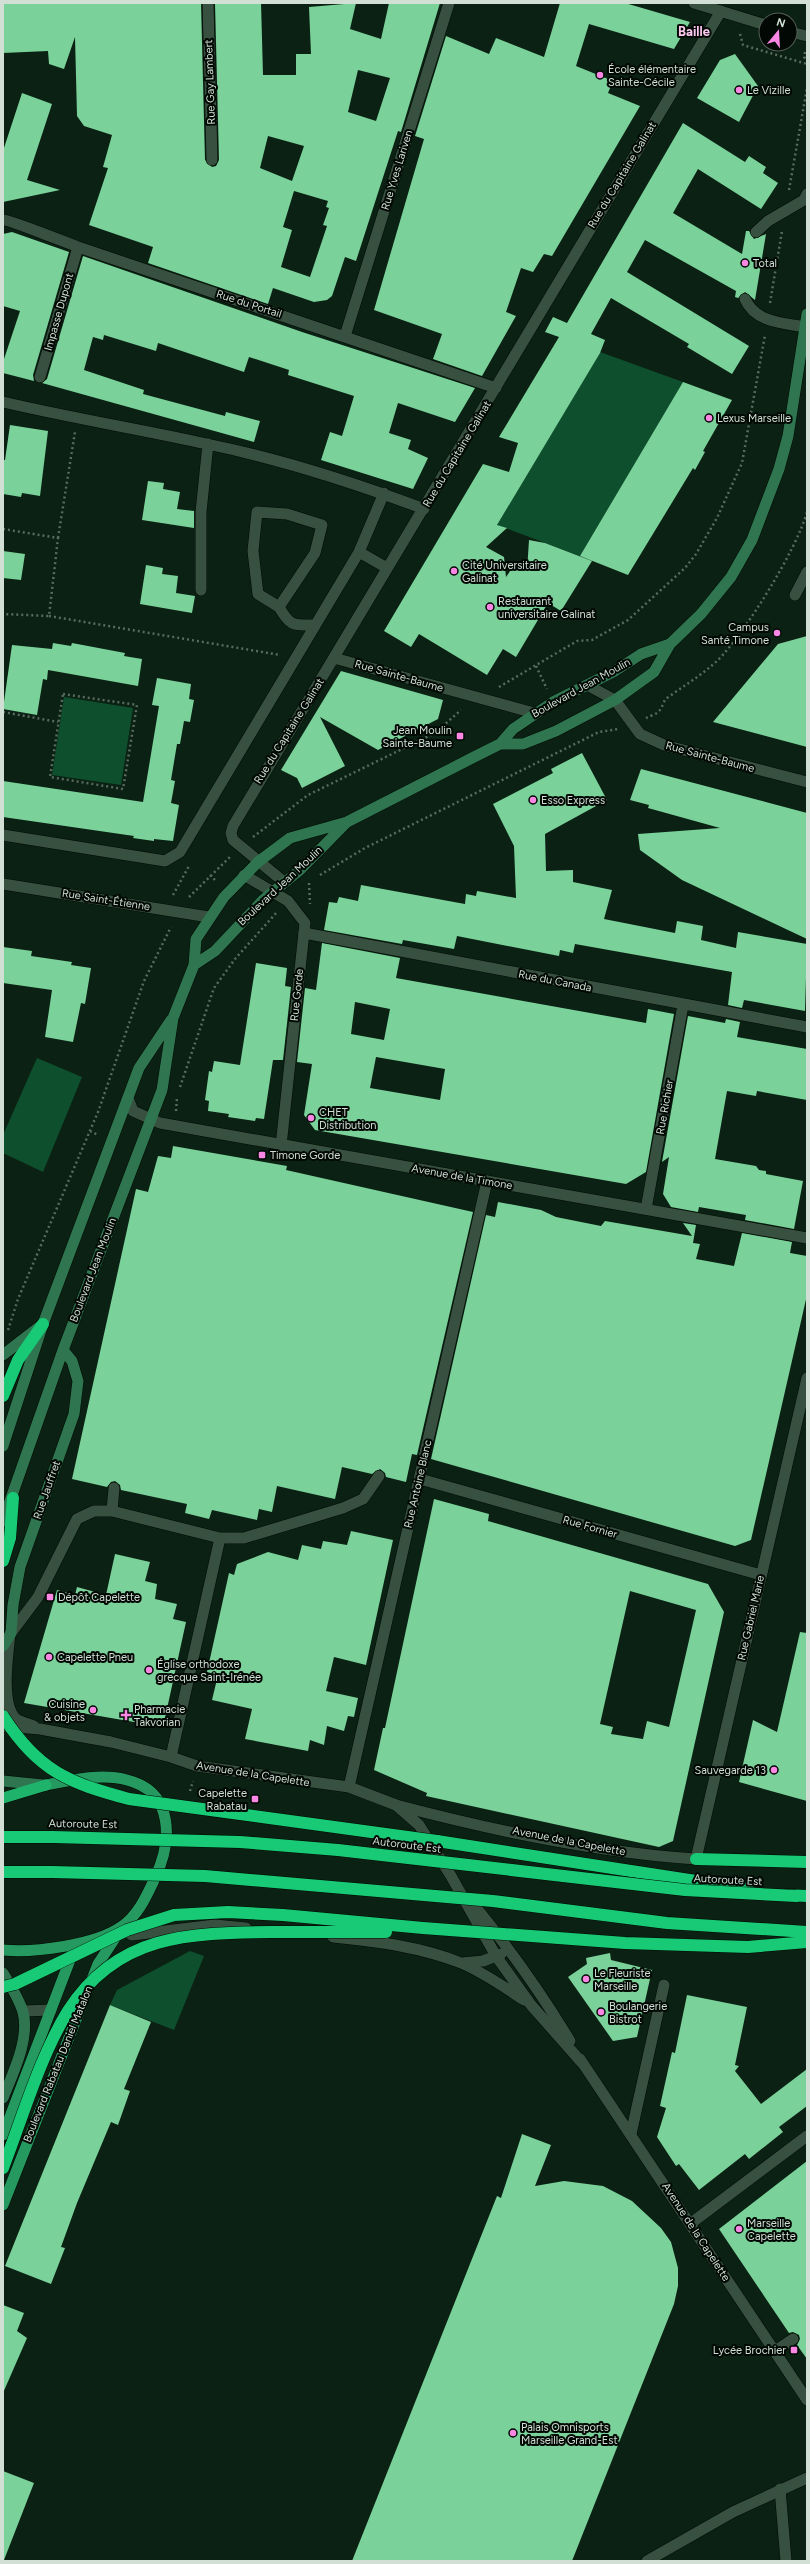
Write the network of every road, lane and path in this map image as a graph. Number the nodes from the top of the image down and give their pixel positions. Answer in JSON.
{"nodes":[{"id":1,"x":208,"y":3,"type":"edge"},
{"id":2,"x":449,"y":3,"type":"edge"},
{"id":3,"x":694,"y":3,"type":"edge"},
{"id":4,"x":721,"y":11,"type":"junction"},
{"id":5,"x":733,"y":15,"type":"junction"},
{"id":6,"x":758,"y":22,"type":"edge"},
{"id":7,"x":807,"y":64,"type":"edge"},
{"id":8,"x":807,"y":88,"type":"edge"},
{"id":9,"x":212,"y":160,"type":"dead end"},
{"id":10,"x":807,"y":194,"type":"edge"},
{"id":11,"x":785,"y":210,"type":"junction"},
{"id":12,"x":3,"y":220,"type":"edge"},
{"id":13,"x":756,"y":232,"type":"dead end"},
{"id":14,"x":78,"y":247,"type":"junction"},
{"id":15,"x":745,"y":299,"type":"dead end"},
{"id":16,"x":807,"y":314,"type":"edge"},
{"id":17,"x":768,"y":320,"type":"junction"},
{"id":18,"x":805,"y":327,"type":"junction"},
{"id":19,"x":345,"y":336,"type":"junction"},
{"id":20,"x":40,"y":377,"type":"dead end"},
{"id":21,"x":496,"y":388,"type":"junction"},
{"id":22,"x":3,"y":402,"type":"edge"},
{"id":23,"x":77,"y":419,"type":"junction"},
{"id":24,"x":208,"y":444,"type":"junction"},
{"id":25,"x":384,"y":493,"type":"junction"},
{"id":26,"x":424,"y":509,"type":"junction"},
{"id":27,"x":807,"y":512,"type":"edge"},
{"id":28,"x":3,"y":529,"type":"edge"},
{"id":29,"x":58,"y":538,"type":"junction"},
{"id":30,"x":359,"y":552,"type":"junction"},
{"id":31,"x":387,"y":568,"type":"junction"},
{"id":32,"x":807,"y":572,"type":"edge"},
{"id":33,"x":201,"y":590,"type":"dead end"},
{"id":34,"x":795,"y":595,"type":"dead end"},
{"id":35,"x":279,"y":607,"type":"junction"},
{"id":36,"x":3,"y":614,"type":"edge"},
{"id":37,"x":49,"y":616,"type":"junction"},
{"id":38,"x":314,"y":625,"type":"junction"},
{"id":39,"x":670,"y":644,"type":"junction"},
{"id":40,"x":295,"y":658,"type":"junction"},
{"id":41,"x":334,"y":658,"type":"junction"},
{"id":42,"x":587,"y":685,"type":"junction"},
{"id":43,"x":494,"y":690,"type":"dead end"},
{"id":44,"x":615,"y":700,"type":"junction"},
{"id":45,"x":659,"y":711,"type":"dead end"},
{"id":46,"x":3,"y":712,"type":"edge"},
{"id":47,"x":534,"y":713,"type":"junction"},
{"id":48,"x":58,"y":722,"type":"junction"},
{"id":49,"x":626,"y":728,"type":"dead end"},
{"id":50,"x":500,"y":744,"type":"junction"},
{"id":51,"x":807,"y":782,"type":"edge"},
{"id":52,"x":347,"y":822,"type":"junction"},
{"id":53,"x":3,"y":835,"type":"edge"},
{"id":54,"x":258,"y":862,"type":"junction"},
{"id":55,"x":244,"y":875,"type":"junction"},
{"id":56,"x":284,"y":882,"type":"junction"},
{"id":57,"x":3,"y":884,"type":"edge"},
{"id":58,"x":274,"y":891,"type":"junction"},
{"id":59,"x":288,"y":901,"type":"junction"},
{"id":60,"x":209,"y":917,"type":"junction"},
{"id":61,"x":304,"y":933,"type":"junction"},
{"id":62,"x":194,"y":965,"type":"junction"},
{"id":63,"x":683,"y":1005,"type":"junction"},
{"id":64,"x":172,"y":1018,"type":"junction"},
{"id":65,"x":807,"y":1027,"type":"edge"},
{"id":66,"x":128,"y":1098,"type":"junction"},
{"id":67,"x":176,"y":1110,"type":"dead end"},
{"id":68,"x":150,"y":1120,"type":"junction"},
{"id":69,"x":281,"y":1146,"type":"junction"},
{"id":70,"x":487,"y":1181,"type":"junction"},
{"id":71,"x":646,"y":1209,"type":"junction"},
{"id":72,"x":807,"y":1238,"type":"edge"},
{"id":73,"x":43,"y":1324,"type":"junction"},
{"id":74,"x":63,"y":1350,"type":"junction"},
{"id":75,"x":3,"y":1355,"type":"edge"},
{"id":76,"x":807,"y":1378,"type":"edge"},
{"id":77,"x":3,"y":1396,"type":"edge"},
{"id":78,"x":3,"y":1446,"type":"edge"},
{"id":79,"x":379,"y":1476,"type":"dead end"},
{"id":80,"x":420,"y":1479,"type":"junction"},
{"id":81,"x":114,"y":1488,"type":"dead end"},
{"id":82,"x":13,"y":1498,"type":"junction"},
{"id":83,"x":112,"y":1511,"type":"junction"},
{"id":84,"x":3,"y":1521,"type":"edge"},
{"id":85,"x":220,"y":1538,"type":"junction"},
{"id":86,"x":3,"y":1562,"type":"edge"},
{"id":87,"x":761,"y":1574,"type":"junction"},
{"id":88,"x":11,"y":1633,"type":"junction"},
{"id":89,"x":3,"y":1646,"type":"edge"},
{"id":90,"x":3,"y":1716,"type":"edge"},
{"id":91,"x":3,"y":1726,"type":"edge"},
{"id":92,"x":40,"y":1729,"type":"junction"},
{"id":93,"x":3,"y":1736,"type":"edge"},
{"id":94,"x":171,"y":1757,"type":"junction"},
{"id":95,"x":3,"y":1781,"type":"edge"},
{"id":96,"x":46,"y":1785,"type":"junction"},
{"id":97,"x":349,"y":1787,"type":"junction"},
{"id":98,"x":3,"y":1798,"type":"edge"},
{"id":99,"x":396,"y":1805,"type":"junction"},
{"id":100,"x":3,"y":1837,"type":"edge"},
{"id":101,"x":696,"y":1859,"type":"junction"},
{"id":102,"x":807,"y":1862,"type":"edge"},
{"id":103,"x":3,"y":1872,"type":"edge"},
{"id":104,"x":451,"y":1876,"type":"junction"},
{"id":105,"x":801,"y":1896,"type":"edge"},
{"id":106,"x":121,"y":1927,"type":"junction"},
{"id":107,"x":423,"y":1928,"type":"junction"},
{"id":108,"x":807,"y":1932,"type":"edge"},
{"id":109,"x":807,"y":1942,"type":"edge"},
{"id":110,"x":77,"y":1943,"type":"junction"},
{"id":111,"x":3,"y":1950,"type":"edge"},
{"id":112,"x":511,"y":1950,"type":"junction"},
{"id":113,"x":496,"y":1956,"type":"junction"},
{"id":114,"x":461,"y":1963,"type":"junction"},
{"id":115,"x":3,"y":1973,"type":"edge"},
{"id":116,"x":664,"y":1985,"type":"dead end"},
{"id":117,"x":3,"y":1987,"type":"edge"},
{"id":118,"x":531,"y":2005,"type":"junction"},
{"id":119,"x":51,"y":2010,"type":"junction"},
{"id":120,"x":23,"y":2011,"type":"junction"},
{"id":121,"x":584,"y":2065,"type":"junction"},
{"id":122,"x":3,"y":2098,"type":"edge"},
{"id":123,"x":631,"y":2134,"type":"junction"},
{"id":124,"x":3,"y":2135,"type":"edge"},
{"id":125,"x":807,"y":2136,"type":"edge"},
{"id":126,"x":3,"y":2168,"type":"edge"},
{"id":127,"x":3,"y":2205,"type":"edge"},
{"id":128,"x":690,"y":2224,"type":"junction"},
{"id":129,"x":793,"y":2340,"type":"dead end"},
{"id":130,"x":775,"y":2351,"type":"junction"},
{"id":131,"x":807,"y":2400,"type":"edge"},
{"id":132,"x":807,"y":2478,"type":"edge"},
{"id":133,"x":780,"y":2488,"type":"junction"},
{"id":134,"x":647,"y":2561,"type":"edge"},
{"id":135,"x":786,"y":2561,"type":"edge"}],
"edges":[{"from":1,"to":9,"type":"street","name":"Rue Gay Lambert"},
{"from":2,"to":19,"type":"street","name":"Rue Yves Lariven"},
{"from":3,"to":4,"type":"street"},
{"from":4,"to":5,"type":"street"},
{"from":4,"to":21,"type":"street","name":"Rue du Capitaine Galinat"},
{"from":5,"to":6,"type":"street"},
{"from":5,"to":7,"type":"path"},
{"from":8,"to":11,"type":"path"},
{"from":10,"to":11,"type":"street"},
{"from":11,"to":13,"type":"street"},
{"from":11,"to":17,"type":"path"},
{"from":12,"to":14,"type":"street","name":"Rue du Portail"},
{"from":14,"to":19,"type":"street","name":"Rue du Portail"},
{"from":14,"to":20,"type":"street","name":"Impasse Dupont"},
{"from":15,"to":17,"type":"street"},
{"from":16,"to":18,"type":"main road","name":"Boulevard Jean Moulin"},
{"from":17,"to":18,"type":"street"},
{"from":17,"to":43,"type":"path"},
{"from":18,"to":39,"type":"main road","name":"Boulevard Jean Moulin"},
{"from":19,"to":21,"type":"street","name":"Rue du Portail"},
{"from":21,"to":26,"type":"street","name":"Rue du Capitaine Galinat"},
{"from":22,"to":23,"type":"street"},
{"from":23,"to":24,"type":"street"},
{"from":23,"to":29,"type":"path"},
{"from":24,"to":25,"type":"street"},
{"from":24,"to":33,"type":"street"},
{"from":25,"to":26,"type":"street"},
{"from":25,"to":30,"type":"street"},
{"from":26,"to":31,"type":"street","name":"Rue du Capitaine Galinat"},
{"from":27,"to":45,"type":"path"},
{"from":28,"to":29,"type":"path"},
{"from":29,"to":37,"type":"path"},
{"from":30,"to":31,"type":"street"},
{"from":30,"to":38,"type":"street"},
{"from":31,"to":41,"type":"street","name":"Rue du Capitaine Galinat"},
{"from":32,"to":34,"type":"street"},
{"from":35,"to":35,"type":"street"},
{"from":35,"to":38,"type":"street"},
{"from":36,"to":37,"type":"path"},
{"from":37,"to":40,"type":"path"},
{"from":38,"to":40,"type":"street"},
{"from":39,"to":42,"type":"main road","name":"Boulevard Jean Moulin"},
{"from":39,"to":44,"type":"main road","name":"Boulevard Jean Moulin"},
{"from":40,"to":53,"type":"street"},
{"from":41,"to":47,"type":"street","name":"Rue Sainte-Baume"},
{"from":41,"to":54,"type":"street","name":"Rue du Capitaine Galinat"},
{"from":42,"to":44,"type":"street","name":"Rue Sainte-Baume"},
{"from":42,"to":47,"type":"main road","name":"Boulevard Jean Moulin"},
{"from":44,"to":50,"type":"main road","name":"Boulevard Jean Moulin"},
{"from":44,"to":51,"type":"street","name":"Rue Sainte-Baume"},
{"from":46,"to":48,"type":"path"},
{"from":47,"to":50,"type":"main road","name":"Boulevard Jean Moulin"},
{"from":48,"to":48,"type":"path"},
{"from":49,"to":59,"type":"path"},
{"from":50,"to":52,"type":"main road","name":"Boulevard Jean Moulin"},
{"from":52,"to":54,"type":"main road","name":"Boulevard Jean Moulin"},
{"from":52,"to":56,"type":"main road","name":"Boulevard Jean Moulin"},
{"from":54,"to":55,"type":"main road","name":"Boulevard Jean Moulin"},
{"from":54,"to":56,"type":"street","name":"Rue du Capitaine Galinat"},
{"from":55,"to":58,"type":"street","name":"Rue Gorde"},
{"from":55,"to":60,"type":"main road","name":"Boulevard Jean Moulin"},
{"from":56,"to":58,"type":"main road","name":"Boulevard Jean Moulin"},
{"from":57,"to":60,"type":"street","name":"Rue Saint-Étienne"},
{"from":58,"to":59,"type":"street","name":"Rue Gorde"},
{"from":58,"to":62,"type":"main road","name":"Boulevard Jean Moulin"},
{"from":59,"to":61,"type":"street","name":"Rue Gorde"},
{"from":59,"to":67,"type":"path"},
{"from":60,"to":62,"type":"main road","name":"Boulevard Jean Moulin"},
{"from":61,"to":63,"type":"street","name":"Rue du Canada"},
{"from":61,"to":69,"type":"street","name":"Rue Gorde"},
{"from":62,"to":64,"type":"main road","name":"Boulevard Jean Moulin"},
{"from":63,"to":65,"type":"street","name":"Rue du Canada"},
{"from":63,"to":71,"type":"street","name":"Rue Richier"},
{"from":64,"to":66,"type":"main road","name":"Boulevard Jean Moulin"},
{"from":64,"to":68,"type":"main road","name":"Boulevard Jean Moulin"},
{"from":66,"to":68,"type":"street","name":"Avenue de la Timone"},
{"from":66,"to":73,"type":"main road","name":"Boulevard Jean Moulin"},
{"from":68,"to":69,"type":"street","name":"Avenue de la Timone"},
{"from":68,"to":74,"type":"main road","name":"Boulevard Jean Moulin"},
{"from":69,"to":70,"type":"street","name":"Avenue de la Timone"},
{"from":70,"to":71,"type":"street","name":"Avenue de la Timone"},
{"from":70,"to":80,"type":"street","name":"Rue Antoine Blanc"},
{"from":71,"to":72,"type":"street","name":"Avenue de la Timone"},
{"from":73,"to":75,"type":"main road"},
{"from":73,"to":77,"type":"highway"},
{"from":73,"to":78,"type":"main road","name":"Boulevard Jean Moulin"},
{"from":74,"to":82,"type":"main road","name":"Boulevard Jean Moulin"},
{"from":74,"to":88,"type":"main road","name":"Rue Jauffret"},
{"from":76,"to":87,"type":"street","name":"Rue Gabriel Marie"},
{"from":79,"to":85,"type":"street","name":"Rue Jauffret"},
{"from":80,"to":87,"type":"street","name":"Rue Fornier"},
{"from":80,"to":97,"type":"street","name":"Rue Antoine Blanc"},
{"from":81,"to":83,"type":"street"},
{"from":82,"to":84,"type":"main road","name":"Boulevard Jean Moulin"},
{"from":82,"to":86,"type":"highway"},
{"from":83,"to":85,"type":"street","name":"Rue Jauffret"},
{"from":83,"to":88,"type":"street","name":"Rue Jauffret"},
{"from":85,"to":94,"type":"street"},
{"from":87,"to":101,"type":"street","name":"Rue Gabriel Marie"},
{"from":88,"to":89,"type":"main road","name":"Rue Jauffret"},
{"from":88,"to":92,"type":"street","name":"Rue Jauffret"},
{"from":90,"to":105,"type":"highway","bridge":true},
{"from":91,"to":92,"type":"street","name":"Avenue de la Capelette"},
{"from":92,"to":93,"type":"street","name":"Avenue de la Capelette"},
{"from":92,"to":94,"type":"street","name":"Avenue de la Capelette"},
{"from":94,"to":97,"type":"street","name":"Avenue de la Capelette"},
{"from":95,"to":96,"type":"main road"},
{"from":96,"to":98,"type":"highway"},
{"from":96,"to":106,"type":"main road"},
{"from":97,"to":99,"type":"street","name":"Avenue de la Capelette"},
{"from":99,"to":101,"type":"street","name":"Avenue de la Capelette"},
{"from":99,"to":104,"type":"street","name":"Avenue de la Capelette"},
{"from":100,"to":105,"type":"highway","name":"Autoroute Est","bridge":true},
{"from":101,"to":102,"type":"highway"},
{"from":103,"to":108,"type":"highway","bridge":true},
{"from":104,"to":112,"type":"street","name":"Avenue de la Capelette"},
{"from":104,"to":113,"type":"street","name":"Avenue de la Capelette"},
{"from":106,"to":110,"type":"main road"},
{"from":106,"to":114,"type":"street"},
{"from":106,"to":127,"type":"main road","name":"Boulevard Rabatau Daniel Matalon"},
{"from":107,"to":109,"type":"highway","bridge":true},
{"from":107,"to":117,"type":"highway","bridge":true},
{"from":107,"to":126,"type":"highway","bridge":true},
{"from":110,"to":111,"type":"main road"},
{"from":110,"to":119,"type":"main road"},
{"from":112,"to":113,"type":"street"},
{"from":112,"to":121,"type":"street","name":"Avenue de la Capelette"},
{"from":113,"to":114,"type":"street"},
{"from":113,"to":118,"type":"street","name":"Avenue de la Capelette"},
{"from":114,"to":118,"type":"street"},
{"from":115,"to":120,"type":"main road"},
{"from":116,"to":123,"type":"street"},
{"from":118,"to":121,"type":"street","name":"Avenue de la Capelette"},
{"from":119,"to":120,"type":"street"},
{"from":119,"to":124,"type":"main road"},
{"from":120,"to":122,"type":"main road"},
{"from":121,"to":123,"type":"street","name":"Avenue de la Capelette"},
{"from":123,"to":128,"type":"street","name":"Avenue de la Capelette"},
{"from":125,"to":128,"type":"street"},
{"from":128,"to":130,"type":"street","name":"Avenue de la Capelette"},
{"from":129,"to":130,"type":"street"},
{"from":130,"to":131,"type":"street","name":"Avenue de la Capelette"},
{"from":132,"to":133,"type":"street"},
{"from":133,"to":134,"type":"street"},
{"from":133,"to":135,"type":"street"}]}
